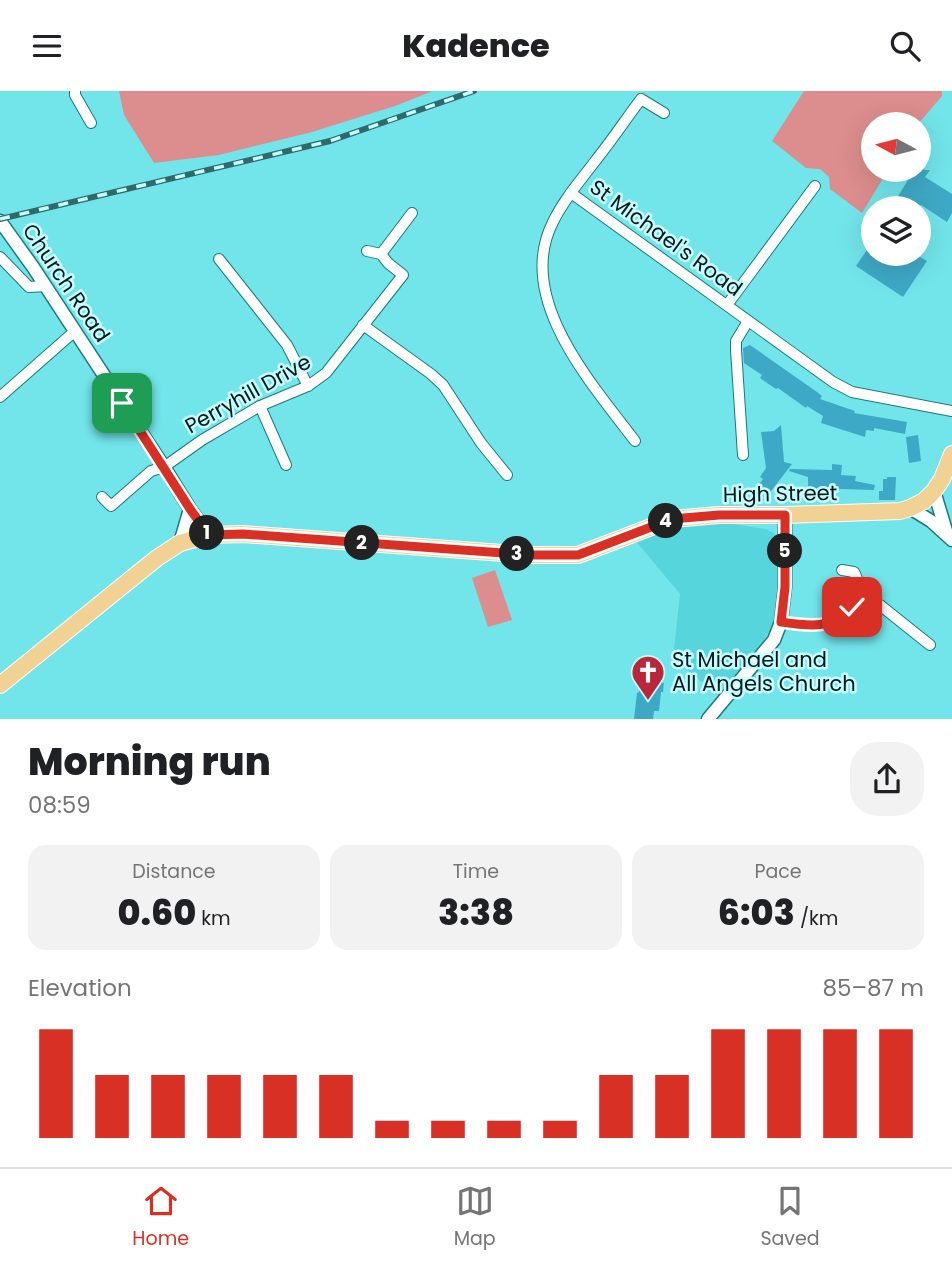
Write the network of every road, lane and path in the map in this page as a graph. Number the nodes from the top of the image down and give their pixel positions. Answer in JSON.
{"nodes":[{"id":1,"x":75,"y":91,"type":"edge"},
{"id":2,"x":664,"y":113,"type":"dead end"},
{"id":3,"x":91,"y":123,"type":"dead end"},
{"id":4,"x":814,"y":186,"type":"dead end"},
{"id":5,"x":571,"y":193,"type":"junction"},
{"id":6,"x":412,"y":213,"type":"dead end"},
{"id":7,"x":0,"y":221,"type":"edge"},
{"id":8,"x":367,"y":251,"type":"dead end"},
{"id":9,"x":381,"y":254,"type":"junction"},
{"id":10,"x":0,"y":257,"type":"edge"},
{"id":11,"x":219,"y":258,"type":"dead end"},
{"id":12,"x":46,"y":286,"type":"junction"},
{"id":13,"x":727,"y":305,"type":"junction"},
{"id":14,"x":748,"y":321,"type":"junction"},
{"id":15,"x":363,"y":325,"type":"junction"},
{"id":16,"x":75,"y":331,"type":"junction"},
{"id":17,"x":308,"y":386,"type":"junction"},
{"id":18,"x":0,"y":397,"type":"edge"},
{"id":19,"x":260,"y":406,"type":"junction"},
{"id":20,"x":952,"y":411,"type":"edge"},
{"id":21,"x":635,"y":441,"type":"dead end"},
{"id":22,"x":952,"y":454,"type":"edge"},
{"id":23,"x":743,"y":455,"type":"dead end"},
{"id":24,"x":286,"y":465,"type":"dead end"},
{"id":25,"x":164,"y":467,"type":"junction"},
{"id":26,"x":507,"y":475,"type":"dead end"},
{"id":27,"x":934,"y":491,"type":"junction"},
{"id":28,"x":102,"y":497,"type":"dead end"},
{"id":29,"x":910,"y":508,"type":"junction"},
{"id":30,"x":190,"y":509,"type":"junction"},
{"id":31,"x":785,"y":515,"type":"junction"},
{"id":32,"x":209,"y":535,"type":"junction"},
{"id":33,"x":949,"y":537,"type":"edge"},
{"id":34,"x":180,"y":543,"type":"junction"},
{"id":35,"x":842,"y":570,"type":"dead end"},
{"id":36,"x":856,"y":596,"type":"junction"},
{"id":37,"x":781,"y":622,"type":"junction"},
{"id":38,"x":930,"y":645,"type":"dead end"},
{"id":39,"x":0,"y":685,"type":"edge"},
{"id":40,"x":708,"y":719,"type":"edge"}],
"edges":[{"from":1,"to":3,"type":"street"},
{"from":2,"to":5,"type":"street"},
{"from":4,"to":13,"type":"street"},
{"from":5,"to":13,"type":"street","name":"St Michael's Road"},
{"from":5,"to":21,"type":"street","name":"St Michael's Road"},
{"from":6,"to":9,"type":"street"},
{"from":7,"to":12,"type":"street","name":"Church Road"},
{"from":8,"to":9,"type":"street"},
{"from":9,"to":15,"type":"street","name":"Perryhill Drive"},
{"from":10,"to":12,"type":"street"},
{"from":11,"to":17,"type":"street"},
{"from":12,"to":16,"type":"street","name":"Church Road"},
{"from":13,"to":14,"type":"street","name":"St Michael's Road"},
{"from":14,"to":20,"type":"street","name":"St Michael's Road"},
{"from":14,"to":23,"type":"street"},
{"from":15,"to":17,"type":"street","name":"Perryhill Drive"},
{"from":15,"to":26,"type":"street"},
{"from":16,"to":18,"type":"street"},
{"from":16,"to":25,"type":"street","name":"Church Road"},
{"from":17,"to":19,"type":"street","name":"Perryhill Drive"},
{"from":19,"to":24,"type":"street"},
{"from":19,"to":25,"type":"street","name":"Perryhill Drive"},
{"from":22,"to":27,"type":"main road","name":"High Street"},
{"from":25,"to":28,"type":"street","name":"Perryhill Drive"},
{"from":25,"to":30,"type":"street","name":"Church Road"},
{"from":27,"to":29,"type":"main road","name":"High Street"},
{"from":27,"to":33,"type":"street"},
{"from":29,"to":31,"type":"main road","name":"High Street"},
{"from":29,"to":33,"type":"street"},
{"from":30,"to":32,"type":"street","name":"Church Road"},
{"from":30,"to":34,"type":"street"},
{"from":31,"to":32,"type":"main road","name":"High Street"},
{"from":31,"to":37,"type":"street"},
{"from":32,"to":34,"type":"main road","name":"High Street"},
{"from":34,"to":39,"type":"main road","name":"High Street"},
{"from":35,"to":36,"type":"street"},
{"from":36,"to":37,"type":"street"},
{"from":36,"to":38,"type":"street"},
{"from":37,"to":40,"type":"street"}]}
